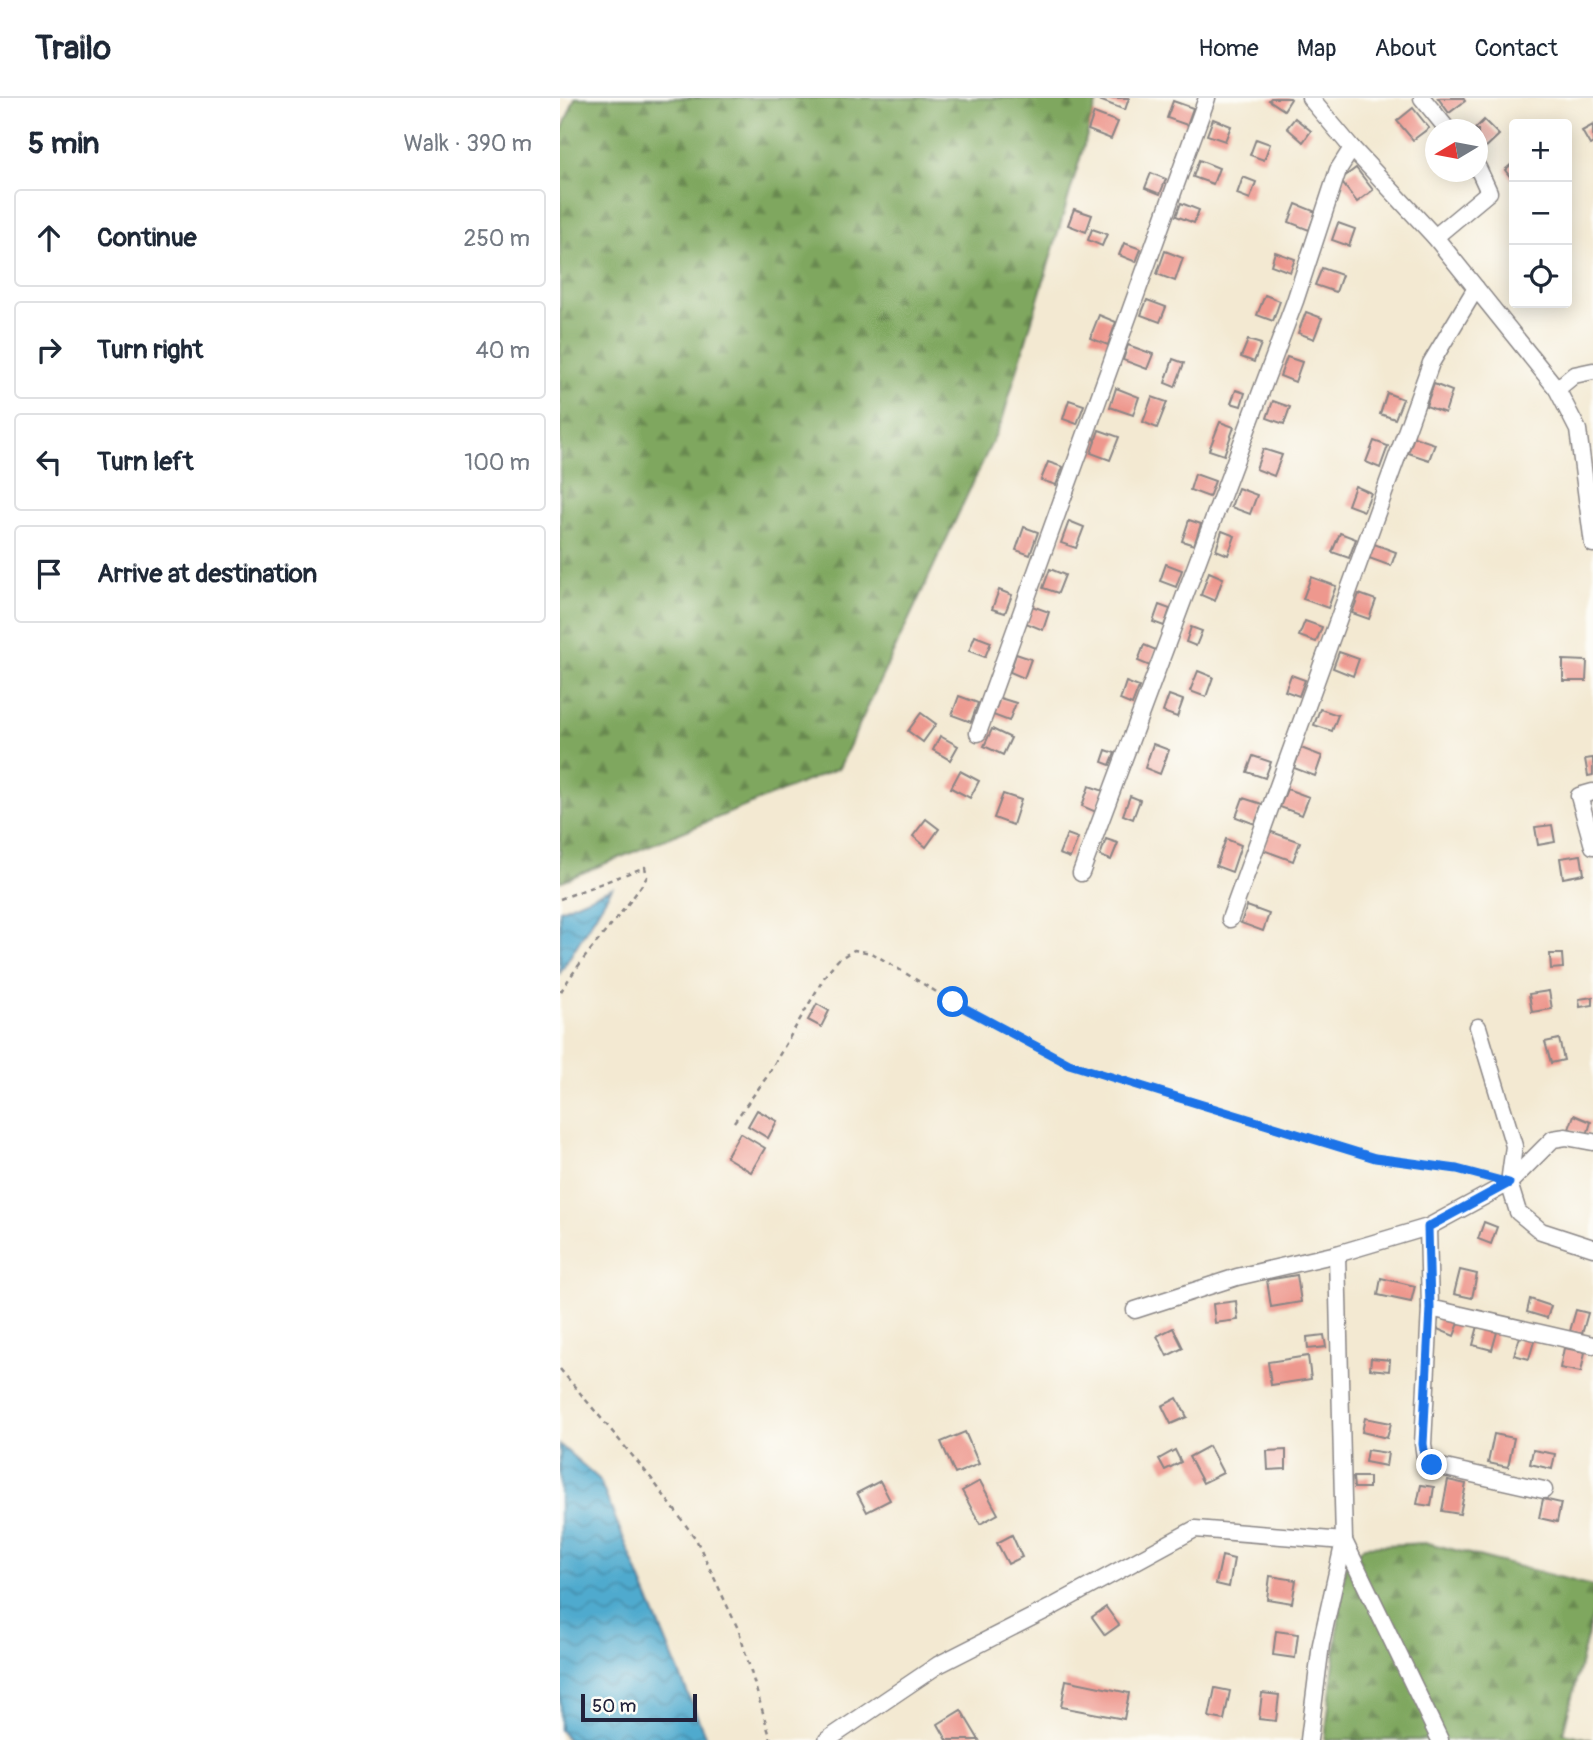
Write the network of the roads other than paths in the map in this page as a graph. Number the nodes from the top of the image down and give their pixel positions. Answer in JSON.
{"nodes":[{"id":1,"x":1207,"y":98,"type":"edge"},
{"id":2,"x":1310,"y":98,"type":"edge"},
{"id":3,"x":1422,"y":98,"type":"edge"},
{"id":4,"x":1439,"y":119,"type":"edge"},
{"id":5,"x":1352,"y":148,"type":"junction"},
{"id":6,"x":1484,"y":182,"type":"edge"},
{"id":7,"x":1435,"y":237,"type":"junction"},
{"id":8,"x":1476,"y":288,"type":"junction"},
{"id":9,"x":1593,"y":371,"type":"edge"},
{"id":10,"x":1557,"y":389,"type":"junction"},
{"id":11,"x":1593,"y":544,"type":"edge"},
{"id":12,"x":978,"y":733,"type":"dead end"},
{"id":13,"x":1593,"y":792,"type":"edge"},
{"id":14,"x":1593,"y":846,"type":"edge"},
{"id":15,"x":1081,"y":873,"type":"dead end"},
{"id":16,"x":1230,"y":919,"type":"dead end"},
{"id":17,"x":1478,"y":1027,"type":"dead end"},
{"id":18,"x":1593,"y":1142,"type":"edge"},
{"id":19,"x":1509,"y":1183,"type":"junction"},
{"id":20,"x":1428,"y":1227,"type":"junction"},
{"id":21,"x":1593,"y":1248,"type":"edge"},
{"id":22,"x":1337,"y":1254,"type":"junction"},
{"id":23,"x":1430,"y":1308,"type":"junction"},
{"id":24,"x":1135,"y":1310,"type":"dead end"},
{"id":25,"x":1593,"y":1345,"type":"edge"},
{"id":26,"x":1544,"y":1490,"type":"dead end"},
{"id":27,"x":1345,"y":1541,"type":"junction"},
{"id":28,"x":827,"y":1740,"type":"edge"},
{"id":29,"x":1310,"y":1740,"type":"edge"},
{"id":30,"x":1440,"y":1740,"type":"edge"}],
"edges":[{"from":1,"to":12,"type":"street"},
{"from":2,"to":5,"type":"street"},
{"from":3,"to":4,"type":"street"},
{"from":5,"to":7,"type":"street"},
{"from":5,"to":15,"type":"street"},
{"from":6,"to":7,"type":"street"},
{"from":7,"to":8,"type":"street"},
{"from":8,"to":10,"type":"street"},
{"from":8,"to":16,"type":"street"},
{"from":9,"to":10,"type":"street"},
{"from":10,"to":11,"type":"street"},
{"from":13,"to":14,"type":"street"},
{"from":17,"to":19,"type":"street"},
{"from":18,"to":19,"type":"street"},
{"from":19,"to":20,"type":"street"},
{"from":19,"to":21,"type":"street"},
{"from":20,"to":22,"type":"street"},
{"from":20,"to":23,"type":"street"},
{"from":22,"to":24,"type":"street"},
{"from":22,"to":27,"type":"street"},
{"from":23,"to":25,"type":"street"},
{"from":23,"to":26,"type":"street"},
{"from":27,"to":28,"type":"street"},
{"from":27,"to":29,"type":"street"},
{"from":27,"to":30,"type":"street"}]}
